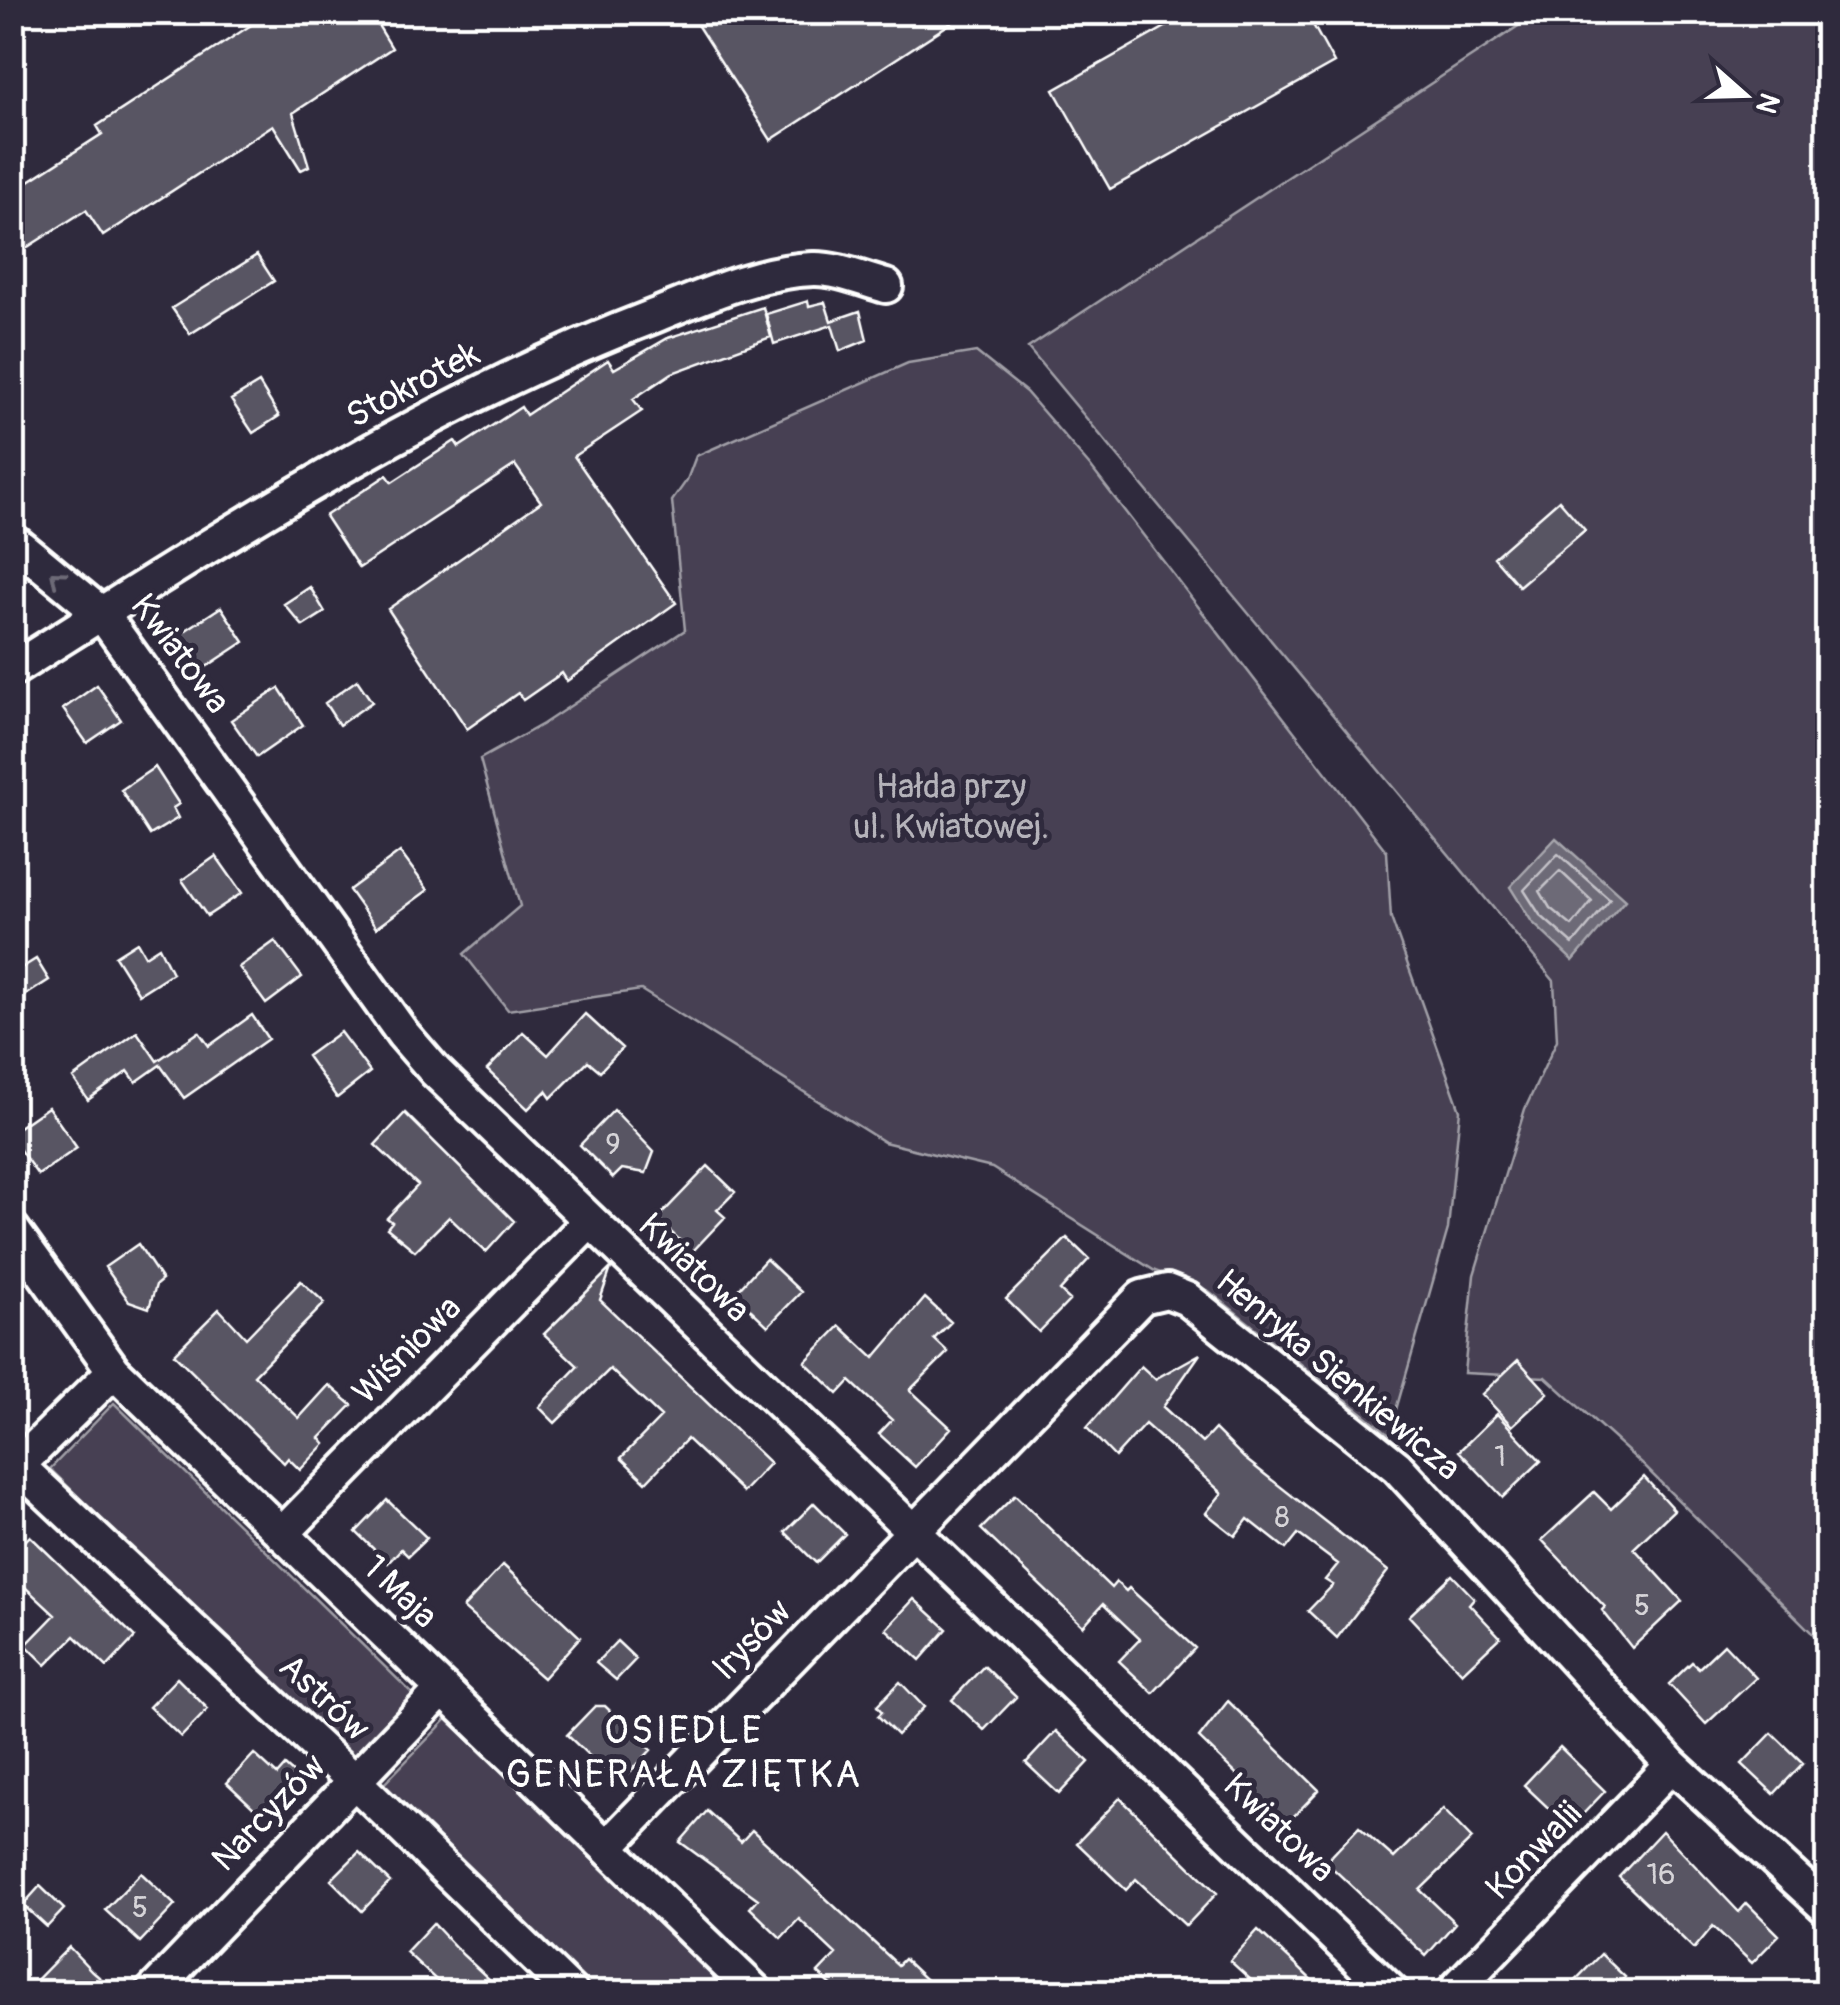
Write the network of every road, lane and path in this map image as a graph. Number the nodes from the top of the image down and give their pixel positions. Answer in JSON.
{"nodes":[{"id":1,"x":886,"y":286,"type":"dead end"},
{"id":2,"x":12,"y":540,"type":"edge"},
{"id":3,"x":102,"y":614,"type":"junction"},
{"id":4,"x":12,"y":670,"type":"edge"},
{"id":5,"x":588,"y":1223,"type":"junction"},
{"id":6,"x":12,"y":1228,"type":"edge"},
{"id":7,"x":114,"y":1371,"type":"junction"},
{"id":8,"x":15,"y":1468,"type":"edge"},
{"id":9,"x":912,"y":1533,"type":"junction"},
{"id":10,"x":282,"y":1534,"type":"junction"},
{"id":11,"x":443,"y":1688,"type":"junction"},
{"id":12,"x":1672,"y":1765,"type":"junction"},
{"id":13,"x":354,"y":1781,"type":"junction"},
{"id":14,"x":608,"y":1846,"type":"junction"},
{"id":15,"x":1828,"y":1909,"type":"edge"},
{"id":16,"x":152,"y":1992,"type":"edge"},
{"id":17,"x":571,"y":1992,"type":"edge"},
{"id":18,"x":756,"y":1992,"type":"edge"},
{"id":19,"x":1392,"y":1992,"type":"edge"},
{"id":20,"x":1454,"y":1992,"type":"edge"}],
"edges":[{"from":1,"to":3,"type":"street","name":"Stokrotek"},
{"from":3,"to":2,"type":"street","name":"Kwiatowa","one_way":true},
{"from":3,"to":4,"type":"street","name":"Stokrotek"},
{"from":3,"to":5,"type":"street","name":"Kwiatowa"},
{"from":5,"to":9,"type":"street","name":"Kwiatowa"},
{"from":5,"to":10,"type":"street","name":"Wiśniowa"},
{"from":6,"to":7,"type":"street","name":"1 Maja"},
{"from":7,"to":8,"type":"street"},
{"from":7,"to":10,"type":"street","name":"1 Maja"},
{"from":8,"to":13,"type":"street","name":"Astrów"},
{"from":9,"to":12,"type":"street","name":"Henryka Sienkiewicza"},
{"from":9,"to":14,"type":"street","name":"Irysów"},
{"from":9,"to":19,"type":"street","name":"Kwiatowa"},
{"from":10,"to":11,"type":"street","name":"1 Maja"},
{"from":11,"to":13,"type":"street","name":"Narcyzów"},
{"from":11,"to":14,"type":"street","name":"1 Maja"},
{"from":12,"to":15,"type":"street","name":"Henryka Sienkiewicza"},
{"from":12,"to":20,"type":"street","name":"Konwalii"},
{"from":13,"to":16,"type":"street","name":"Narcyzów"},
{"from":13,"to":17,"type":"street","name":"Astrów"},
{"from":14,"to":18,"type":"street","name":"1 Maja"}]}
